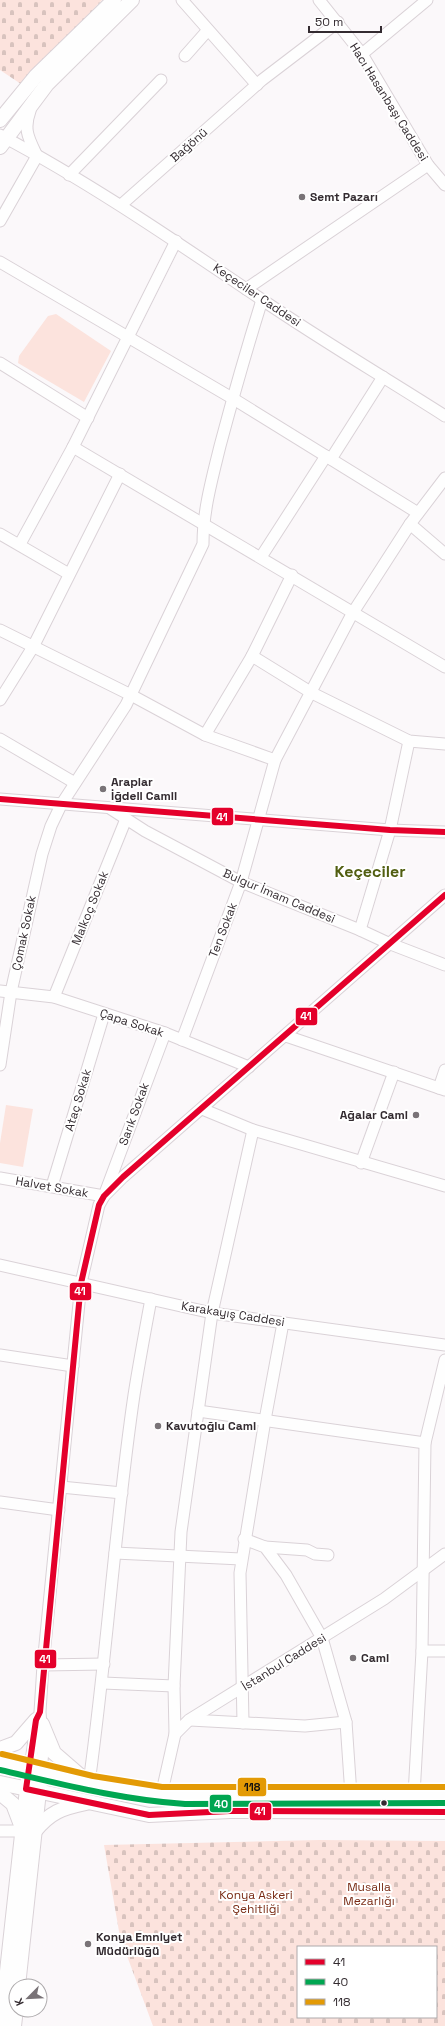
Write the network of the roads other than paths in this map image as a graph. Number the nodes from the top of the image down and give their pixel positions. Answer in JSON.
{"nodes":[{"id":1,"x":114,"y":0,"type":"edge"},
{"id":2,"x":132,"y":0,"type":"edge"},
{"id":3,"x":182,"y":0,"type":"edge"},
{"id":4,"x":319,"y":0,"type":"edge"},
{"id":5,"x":427,"y":0,"type":"edge"},
{"id":6,"x":338,"y":22,"type":"junction"},
{"id":7,"x":208,"y":30,"type":"junction"},
{"id":8,"x":362,"y":54,"type":"junction"},
{"id":9,"x":185,"y":56,"type":"dead end"},
{"id":10,"x":161,"y":80,"type":"dead end"},
{"id":11,"x":257,"y":85,"type":"junction"},
{"id":12,"x":35,"y":100,"type":"junction"},
{"id":13,"x":0,"y":120,"type":"edge"},
{"id":14,"x":2,"y":140,"type":"edge"},
{"id":15,"x":37,"y":156,"type":"junction"},
{"id":16,"x":428,"y":165,"type":"junction"},
{"id":17,"x":69,"y":175,"type":"junction"},
{"id":18,"x":445,"y":185,"type":"edge"},
{"id":19,"x":121,"y":205,"type":"junction"},
{"id":20,"x":0,"y":221,"type":"edge"},
{"id":21,"x":176,"y":241,"type":"junction"},
{"id":22,"x":0,"y":262,"type":"edge"},
{"id":23,"x":246,"y":289,"type":"junction"},
{"id":24,"x":262,"y":300,"type":"junction"},
{"id":25,"x":129,"y":337,"type":"junction"},
{"id":26,"x":0,"y":362,"type":"edge"},
{"id":27,"x":384,"y":377,"type":"junction"},
{"id":28,"x":232,"y":398,"type":"junction"},
{"id":29,"x":445,"y":416,"type":"edge"},
{"id":30,"x":88,"y":418,"type":"junction"},
{"id":31,"x":73,"y":447,"type":"junction"},
{"id":32,"x":329,"y":457,"type":"junction"},
{"id":33,"x":120,"y":474,"type":"junction"},
{"id":34,"x":445,"y":478,"type":"edge"},
{"id":35,"x":418,"y":513,"type":"junction"},
{"id":36,"x":203,"y":522,"type":"junction"},
{"id":37,"x":410,"y":524,"type":"junction"},
{"id":38,"x":0,"y":534,"type":"edge"},
{"id":39,"x":20,"y":544,"type":"junction"},
{"id":40,"x":445,"y":554,"type":"edge"},
{"id":41,"x":261,"y":557,"type":"junction"},
{"id":42,"x":69,"y":574,"type":"junction"},
{"id":43,"x":292,"y":575,"type":"junction"},
{"id":44,"x":352,"y":614,"type":"junction"},
{"id":45,"x":0,"y":630,"type":"edge"},
{"id":46,"x":33,"y":647,"type":"junction"},
{"id":47,"x":252,"y":656,"type":"junction"},
{"id":48,"x":445,"y":668,"type":"edge"},
{"id":49,"x":312,"y":693,"type":"junction"},
{"id":50,"x":131,"y":695,"type":"junction"},
{"id":51,"x":0,"y":700,"type":"edge"},
{"id":52,"x":206,"y":735,"type":"junction"},
{"id":53,"x":0,"y":739,"type":"edge"},
{"id":54,"x":410,"y":741,"type":"junction"},
{"id":55,"x":445,"y":744,"type":"edge"},
{"id":56,"x":275,"y":760,"type":"junction"},
{"id":57,"x":75,"y":783,"type":"junction"},
{"id":58,"x":0,"y":799,"type":"edge"},
{"id":59,"x":61,"y":805,"type":"junction"},
{"id":60,"x":109,"y":808,"type":"junction"},
{"id":61,"x":126,"y":819,"type":"junction"},
{"id":62,"x":260,"y":819,"type":"junction"},
{"id":63,"x":390,"y":830,"type":"junction"},
{"id":64,"x":445,"y":832,"type":"edge"},
{"id":65,"x":241,"y":882,"type":"junction"},
{"id":66,"x":445,"y":895,"type":"edge"},
{"id":67,"x":433,"y":905,"type":"junction"},
{"id":68,"x":445,"y":910,"type":"edge"},
{"id":69,"x":360,"y":930,"type":"junction"},
{"id":70,"x":388,"y":943,"type":"junction"},
{"id":71,"x":445,"y":964,"type":"edge"},
{"id":72,"x":6,"y":991,"type":"edge"},
{"id":73,"x":54,"y":997,"type":"junction"},
{"id":74,"x":104,"y":1014,"type":"junction"},
{"id":75,"x":165,"y":1033,"type":"junction"},
{"id":76,"x":286,"y":1036,"type":"junction"},
{"id":77,"x":182,"y":1040,"type":"junction"},
{"id":78,"x":0,"y":1065,"type":"edge"},
{"id":79,"x":249,"y":1067,"type":"junction"},
{"id":80,"x":445,"y":1070,"type":"edge"},
{"id":81,"x":394,"y":1072,"type":"junction"},
{"id":82,"x":442,"y":1089,"type":"edge"},
{"id":83,"x":202,"y":1109,"type":"junction"},
{"id":84,"x":253,"y":1130,"type":"junction"},
{"id":85,"x":362,"y":1163,"type":"junction"},
{"id":86,"x":0,"y":1178,"type":"edge"},
{"id":87,"x":52,"y":1186,"type":"junction"},
{"id":88,"x":445,"y":1186,"type":"edge"},
{"id":89,"x":104,"y":1196,"type":"junction"},
{"id":90,"x":0,"y":1265,"type":"edge"},
{"id":91,"x":81,"y":1283,"type":"junction"},
{"id":92,"x":151,"y":1299,"type":"junction"},
{"id":93,"x":212,"y":1314,"type":"junction"},
{"id":94,"x":283,"y":1323,"type":"junction"},
{"id":95,"x":445,"y":1345,"type":"edge"},
{"id":96,"x":0,"y":1355,"type":"edge"},
{"id":97,"x":445,"y":1360,"type":"edge"},
{"id":98,"x":73,"y":1366,"type":"junction"},
{"id":99,"x":198,"y":1411,"type":"junction"},
{"id":100,"x":264,"y":1420,"type":"junction"},
{"id":101,"x":425,"y":1443,"type":"junction"},
{"id":102,"x":61,"y":1487,"type":"junction"},
{"id":103,"x":122,"y":1493,"type":"junction"},
{"id":104,"x":0,"y":1502,"type":"edge"},
{"id":105,"x":59,"y":1510,"type":"junction"},
{"id":106,"x":244,"y":1539,"type":"junction"},
{"id":107,"x":265,"y":1547,"type":"junction"},
{"id":108,"x":115,"y":1553,"type":"junction"},
{"id":109,"x":445,"y":1554,"type":"edge"},
{"id":110,"x":328,"y":1555,"type":"dead end"},
{"id":111,"x":180,"y":1558,"type":"junction"},
{"id":112,"x":241,"y":1559,"type":"junction"},
{"id":113,"x":423,"y":1570,"type":"junction"},
{"id":114,"x":322,"y":1638,"type":"junction"},
{"id":115,"x":422,"y":1651,"type":"junction"},
{"id":116,"x":445,"y":1651,"type":"edge"},
{"id":117,"x":104,"y":1664,"type":"junction"},
{"id":118,"x":44,"y":1665,"type":"junction"},
{"id":119,"x":103,"y":1683,"type":"junction"},
{"id":120,"x":174,"y":1686,"type":"junction"},
{"id":121,"x":243,"y":1688,"type":"junction"},
{"id":122,"x":39,"y":1719,"type":"junction"},
{"id":123,"x":190,"y":1720,"type":"junction"},
{"id":124,"x":346,"y":1722,"type":"junction"},
{"id":125,"x":243,"y":1723,"type":"junction"},
{"id":126,"x":175,"y":1734,"type":"junction"},
{"id":127,"x":0,"y":1749,"type":"edge"},
{"id":128,"x":0,"y":1762,"type":"edge"},
{"id":129,"x":35,"y":1770,"type":"junction"},
{"id":130,"x":0,"y":1783,"type":"edge"},
{"id":131,"x":89,"y":1783,"type":"junction"},
{"id":132,"x":33,"y":1790,"type":"junction"},
{"id":133,"x":0,"y":1792,"type":"edge"},
{"id":134,"x":351,"y":1795,"type":"junction"},
{"id":135,"x":414,"y":1795,"type":"junction"},
{"id":136,"x":445,"y":1795,"type":"edge"},
{"id":137,"x":161,"y":1796,"type":"junction"},
{"id":138,"x":91,"y":1802,"type":"junction"},
{"id":139,"x":445,"y":1812,"type":"edge"},
{"id":140,"x":0,"y":1831,"type":"edge"},
{"id":141,"x":28,"y":1831,"type":"junction"},
{"id":142,"x":19,"y":1978,"type":"edge"},
{"id":143,"x":2,"y":1998,"type":"edge"},
{"id":144,"x":1,"y":2026,"type":"edge"}],
"edges":[{"from":1,"to":13,"type":"main road"},
{"from":2,"to":12,"type":"main road"},
{"from":3,"to":7,"type":"street"},
{"from":4,"to":6,"type":"street","name":"Hacı Hasanbaşı Caddesi"},
{"from":5,"to":8,"type":"street"},
{"from":6,"to":8,"type":"street","name":"Hacı Hasanbaşı Caddesi"},
{"from":6,"to":11,"type":"street","name":"Bağönü"},
{"from":7,"to":9,"type":"street"},
{"from":7,"to":11,"type":"street"},
{"from":8,"to":16,"type":"street","name":"Hacı Hasanbaşı Caddesi"},
{"from":10,"to":17,"type":"street"},
{"from":11,"to":19,"type":"street","name":"Bağönü"},
{"from":12,"to":14,"type":"main road"},
{"from":12,"to":15,"type":"street"},
{"from":14,"to":15,"type":"street","name":"Keçeciler Caddesi"},
{"from":15,"to":17,"type":"street","name":"Keçeciler Caddesi"},
{"from":15,"to":20,"type":"street"},
{"from":16,"to":18,"type":"street","name":"Hacı Hasanbaşı Caddesi"},
{"from":16,"to":23,"type":"street"},
{"from":17,"to":19,"type":"street","name":"Keçeciler Caddesi"},
{"from":19,"to":21,"type":"street","name":"Keçeciler Caddesi"},
{"from":21,"to":23,"type":"street","name":"Keçeciler Caddesi"},
{"from":21,"to":25,"type":"street"},
{"from":22,"to":25,"type":"street"},
{"from":23,"to":24,"type":"street","name":"Keçeciler Caddesi"},
{"from":24,"to":27,"type":"street","name":"Keçeciler Caddesi"},
{"from":24,"to":28,"type":"street","name":"Çomak Sokak"},
{"from":25,"to":28,"type":"street"},
{"from":25,"to":30,"type":"street"},
{"from":26,"to":30,"type":"street"},
{"from":27,"to":29,"type":"street","name":"Keçeciler Caddesi"},
{"from":27,"to":32,"type":"street"},
{"from":28,"to":32,"type":"street"},
{"from":28,"to":36,"type":"street","name":"Çomak Sokak"},
{"from":30,"to":31,"type":"street"},
{"from":31,"to":33,"type":"street"},
{"from":31,"to":39,"type":"street"},
{"from":32,"to":35,"type":"street"},
{"from":32,"to":41,"type":"street"},
{"from":33,"to":36,"type":"street"},
{"from":33,"to":42,"type":"street"},
{"from":34,"to":35,"type":"street","name":"Ten Sokak"},
{"from":35,"to":37,"type":"street","name":"Ten Sokak"},
{"from":36,"to":41,"type":"street"},
{"from":36,"to":50,"type":"street","name":"Çomak Sokak"},
{"from":37,"to":40,"type":"street"},
{"from":37,"to":44,"type":"street","name":"Ten Sokak"},
{"from":38,"to":39,"type":"street"},
{"from":39,"to":42,"type":"street"},
{"from":41,"to":43,"type":"street"},
{"from":42,"to":46,"type":"street"},
{"from":43,"to":44,"type":"street"},
{"from":43,"to":47,"type":"street"},
{"from":44,"to":48,"type":"street"},
{"from":44,"to":49,"type":"street","name":"Ten Sokak"},
{"from":45,"to":46,"type":"street"},
{"from":46,"to":50,"type":"street"},
{"from":46,"to":51,"type":"street"},
{"from":47,"to":49,"type":"street"},
{"from":47,"to":52,"type":"street"},
{"from":49,"to":54,"type":"street"},
{"from":49,"to":56,"type":"street","name":"Ten Sokak"},
{"from":50,"to":52,"type":"street"},
{"from":50,"to":57,"type":"street","name":"Çomak Sokak"},
{"from":52,"to":56,"type":"street"},
{"from":53,"to":57,"type":"street"},
{"from":54,"to":55,"type":"street"},
{"from":54,"to":63,"type":"street"},
{"from":56,"to":62,"type":"street","name":"Ten Sokak"},
{"from":57,"to":59,"type":"street","name":"Çomak Sokak"},
{"from":58,"to":59,"type":"street"},
{"from":59,"to":60,"type":"street"},
{"from":59,"to":72,"type":"street","name":"Çomak Sokak"},
{"from":60,"to":61,"type":"street","name":"Bulgur İmam Caddesi"},
{"from":60,"to":62,"type":"street"},
{"from":61,"to":65,"type":"street","name":"Bulgur İmam Caddesi"},
{"from":61,"to":73,"type":"street","name":"Malkoç Sokak"},
{"from":62,"to":63,"type":"street"},
{"from":62,"to":65,"type":"street","name":"Ten Sokak"},
{"from":63,"to":64,"type":"street"},
{"from":63,"to":69,"type":"street"},
{"from":65,"to":69,"type":"street","name":"Bulgur İmam Caddesi"},
{"from":65,"to":77,"type":"street","name":"Ten Sokak"},
{"from":66,"to":67,"type":"street"},
{"from":67,"to":68,"type":"street"},
{"from":67,"to":70,"type":"street"},
{"from":69,"to":70,"type":"street","name":"Bulgur İmam Caddesi"},
{"from":70,"to":71,"type":"street","name":"Bulgur İmam Caddesi"},
{"from":70,"to":76,"type":"street"},
{"from":72,"to":73,"type":"street","name":"Çapa Sokak"},
{"from":72,"to":78,"type":"street","name":"Çomak Sokak"},
{"from":73,"to":74,"type":"street","name":"Çapa Sokak"},
{"from":74,"to":75,"type":"street","name":"Çapa Sokak"},
{"from":74,"to":87,"type":"street","name":"Ataç Sokak"},
{"from":75,"to":77,"type":"street","name":"Çapa Sokak"},
{"from":75,"to":89,"type":"street","name":"Sarık Sokak"},
{"from":76,"to":79,"type":"street"},
{"from":76,"to":81,"type":"street"},
{"from":77,"to":79,"type":"street","name":"Çapa Sokak"},
{"from":79,"to":83,"type":"street"},
{"from":80,"to":82,"type":"street"},
{"from":81,"to":82,"type":"street"},
{"from":81,"to":85,"type":"street"},
{"from":83,"to":84,"type":"street"},
{"from":83,"to":89,"type":"street"},
{"from":84,"to":85,"type":"street"},
{"from":84,"to":93,"type":"street"},
{"from":85,"to":88,"type":"street"},
{"from":86,"to":87,"type":"street","name":"Halvet Sokak"},
{"from":87,"to":89,"type":"street","name":"Halvet Sokak"},
{"from":89,"to":91,"type":"street","name":"Sarık Sokak"},
{"from":90,"to":91,"type":"street","name":"Karakayış Caddesi"},
{"from":91,"to":92,"type":"street","name":"Karakayış Caddesi"},
{"from":91,"to":98,"type":"street","name":"Sarık Sokak"},
{"from":92,"to":93,"type":"street","name":"Karakayış Caddesi"},
{"from":92,"to":103,"type":"street"},
{"from":93,"to":94,"type":"street","name":"Karakayış Caddesi"},
{"from":93,"to":99,"type":"street"},
{"from":94,"to":95,"type":"street","name":"Karakayış Caddesi"},
{"from":94,"to":100,"type":"street"},
{"from":96,"to":98,"type":"street"},
{"from":97,"to":101,"type":"street"},
{"from":98,"to":102,"type":"street","name":"Sarık Sokak"},
{"from":99,"to":100,"type":"street"},
{"from":99,"to":111,"type":"street"},
{"from":100,"to":101,"type":"street"},
{"from":100,"to":106,"type":"street"},
{"from":101,"to":113,"type":"street"},
{"from":102,"to":103,"type":"street"},
{"from":102,"to":105,"type":"street","name":"Sarık Sokak"},
{"from":103,"to":108,"type":"street"},
{"from":104,"to":105,"type":"street"},
{"from":105,"to":118,"type":"street","name":"Sarık Sokak"},
{"from":106,"to":107,"type":"street"},
{"from":106,"to":112,"type":"street"},
{"from":107,"to":110,"type":"street"},
{"from":107,"to":114,"type":"street"},
{"from":108,"to":111,"type":"street"},
{"from":108,"to":117,"type":"street"},
{"from":109,"to":113,"type":"street","name":"İstanbul Caddesi"},
{"from":111,"to":112,"type":"street"},
{"from":111,"to":120,"type":"street"},
{"from":112,"to":121,"type":"street"},
{"from":113,"to":114,"type":"street","name":"İstanbul Caddesi"},
{"from":113,"to":115,"type":"street"},
{"from":114,"to":121,"type":"street","name":"İstanbul Caddesi"},
{"from":114,"to":124,"type":"street"},
{"from":115,"to":116,"type":"street"},
{"from":115,"to":135,"type":"street"},
{"from":117,"to":118,"type":"street"},
{"from":117,"to":119,"type":"street"},
{"from":118,"to":122,"type":"street","name":"Sarık Sokak"},
{"from":119,"to":120,"type":"street"},
{"from":119,"to":131,"type":"street"},
{"from":120,"to":126,"type":"street"},
{"from":121,"to":123,"type":"street","name":"İstanbul Caddesi"},
{"from":121,"to":125,"type":"street"},
{"from":122,"to":127,"type":"main road"},
{"from":122,"to":129,"type":"street","name":"Sarık Sokak"},
{"from":122,"to":131,"type":"main road"},
{"from":123,"to":125,"type":"street"},
{"from":123,"to":126,"type":"street","name":"İstanbul Caddesi"},
{"from":124,"to":125,"type":"street"},
{"from":124,"to":134,"type":"street"},
{"from":126,"to":137,"type":"street"},
{"from":128,"to":129,"type":"main road"},
{"from":129,"to":131,"type":"main road"},
{"from":129,"to":132,"type":"main road"},
{"from":130,"to":132,"type":"main road"},
{"from":131,"to":137,"type":"main road"},
{"from":132,"to":138,"type":"main road"},
{"from":132,"to":141,"type":"main road"},
{"from":133,"to":141,"type":"main road"},
{"from":134,"to":135,"type":"main road"},
{"from":134,"to":137,"type":"main road"},
{"from":135,"to":136,"type":"main road"},
{"from":138,"to":139,"type":"main road"},
{"from":138,"to":141,"type":"main road"},
{"from":140,"to":141,"type":"street"},
{"from":141,"to":142,"type":"main road"},
{"from":141,"to":143,"type":"main road"},
{"from":143,"to":144,"type":"main road"}]}
